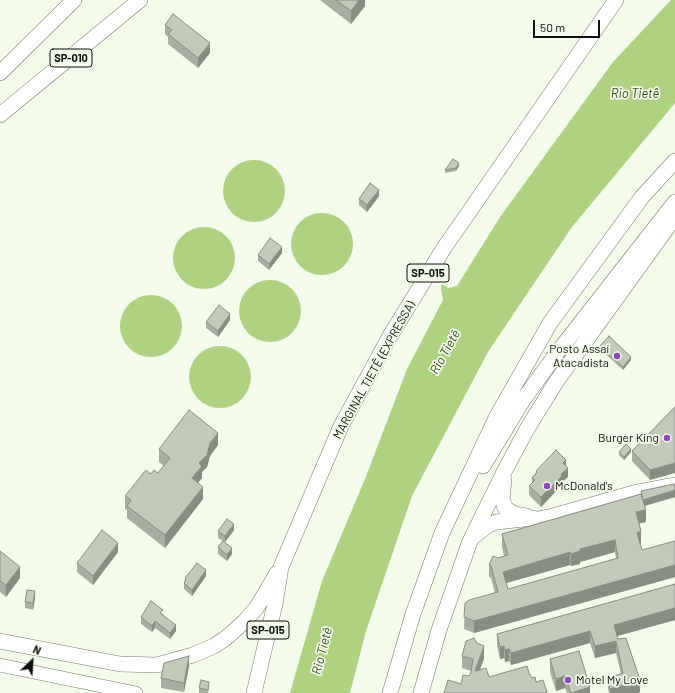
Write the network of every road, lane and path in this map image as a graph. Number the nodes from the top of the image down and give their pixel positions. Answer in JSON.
{"nodes":[{"id":1,"x":74,"y":0,"type":"edge"},
{"id":2,"x":140,"y":0,"type":"edge"},
{"id":3,"x":615,"y":0,"type":"edge"},
{"id":4,"x":0,"y":73,"type":"edge"},
{"id":5,"x":0,"y":115,"type":"edge"},
{"id":6,"x":675,"y":161,"type":"edge"},
{"id":7,"x":675,"y":202,"type":"edge"},
{"id":8,"x":675,"y":217,"type":"edge"},
{"id":9,"x":504,"y":470,"type":"junction"},
{"id":10,"x":675,"y":483,"type":"edge"},
{"id":11,"x":533,"y":518,"type":"junction"},
{"id":12,"x":442,"y":533,"type":"junction"},
{"id":13,"x":470,"y":540,"type":"junction"},
{"id":14,"x":281,"y":567,"type":"junction"},
{"id":15,"x":0,"y":641,"type":"edge"},
{"id":16,"x":0,"y":665,"type":"edge"},
{"id":17,"x":136,"y":693,"type":"edge"},
{"id":18,"x":254,"y":693,"type":"edge"},
{"id":19,"x":390,"y":693,"type":"edge"},
{"id":20,"x":421,"y":693,"type":"edge"}],
"edges":[{"from":1,"to":4,"type":"highway","number":"SP-010"},
{"from":2,"to":5,"type":"highway","number":"SP-010"},
{"from":3,"to":14,"type":"highway","name":"MARGINAL TIETÊ (EXPRESSA)","number":"SP-015"},
{"from":6,"to":12,"type":"highway"},
{"from":7,"to":12,"type":"highway"},
{"from":8,"to":9,"type":"highway"},
{"from":9,"to":11,"type":"highway"},
{"from":9,"to":13,"type":"highway"},
{"from":10,"to":11,"type":"street"},
{"from":11,"to":13,"type":"highway"},
{"from":12,"to":19,"type":"highway"},
{"from":13,"to":20,"type":"highway"},
{"from":14,"to":15,"type":"highway"},
{"from":14,"to":18,"type":"highway","name":"MARGINAL TIETÊ (EXPRESSA)","number":"SP-015"},
{"from":16,"to":17,"type":"main road"}]}
